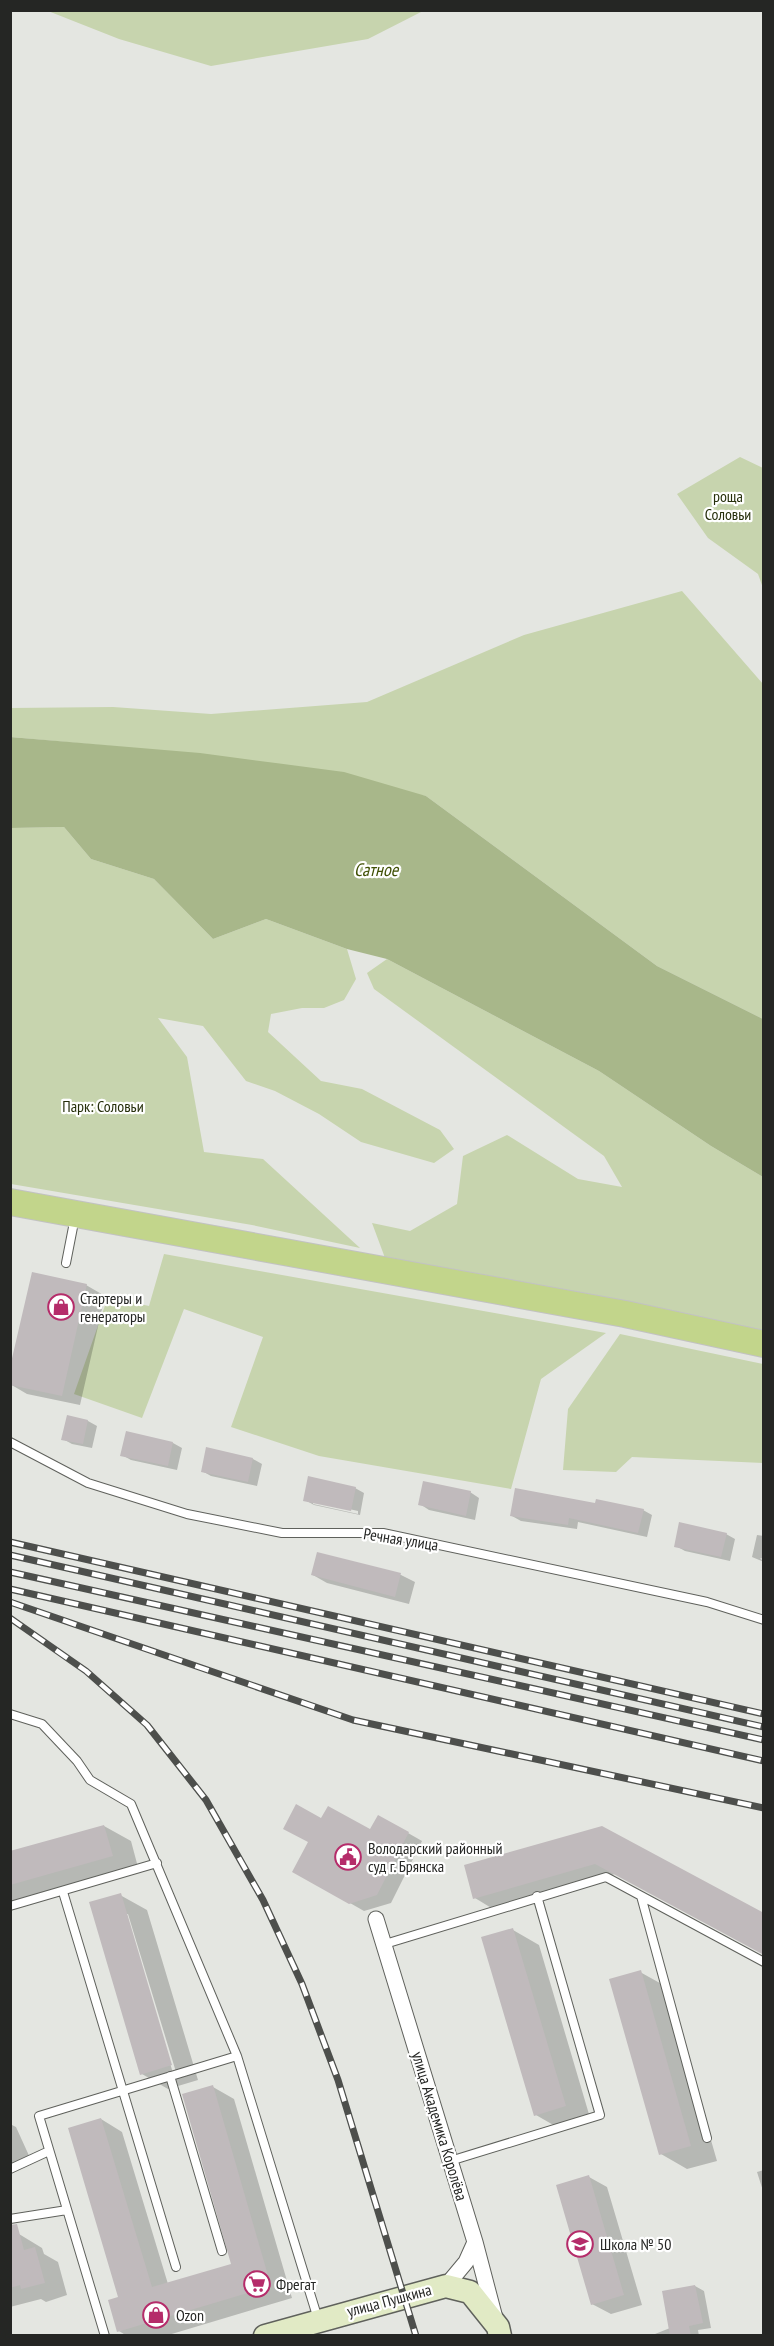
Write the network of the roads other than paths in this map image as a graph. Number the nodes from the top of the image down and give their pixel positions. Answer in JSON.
{"nodes":[{"id":1,"x":10,"y":1202,"type":"edge"},
{"id":2,"x":76,"y":1215,"type":"junction"},
{"id":3,"x":66,"y":1263,"type":"dead end"},
{"id":4,"x":764,"y":1344,"type":"edge"},
{"id":5,"x":10,"y":1442,"type":"edge"},
{"id":6,"x":764,"y":1620,"type":"edge"},
{"id":7,"x":10,"y":1714,"type":"edge"},
{"id":8,"x":157,"y":1863,"type":"junction"},
{"id":9,"x":63,"y":1892,"type":"junction"},
{"id":10,"x":537,"y":1896,"type":"junction"},
{"id":11,"x":641,"y":1896,"type":"junction"},
{"id":12,"x":10,"y":1906,"type":"edge"},
{"id":13,"x":376,"y":1919,"type":"dead end"},
{"id":14,"x":385,"y":1944,"type":"junction"},
{"id":15,"x":764,"y":1962,"type":"edge"},
{"id":16,"x":237,"y":2056,"type":"junction"},
{"id":17,"x":170,"y":2076,"type":"junction"},
{"id":18,"x":121,"y":2091,"type":"junction"},
{"id":19,"x":707,"y":2138,"type":"dead end"},
{"id":20,"x":49,"y":2151,"type":"junction"},
{"id":21,"x":450,"y":2161,"type":"junction"},
{"id":22,"x":10,"y":2169,"type":"edge"},
{"id":23,"x":67,"y":2210,"type":"junction"},
{"id":24,"x":10,"y":2219,"type":"edge"},
{"id":25,"x":475,"y":2241,"type":"junction"},
{"id":26,"x":222,"y":2251,"type":"dead end"},
{"id":27,"x":176,"y":2267,"type":"dead end"},
{"id":28,"x":446,"y":2286,"type":"junction"},
{"id":29,"x":320,"y":2327,"type":"edge"},
{"id":30,"x":499,"y":2331,"type":"edge"},
{"id":31,"x":105,"y":2336,"type":"edge"},
{"id":32,"x":265,"y":2336,"type":"edge"}],
"edges":[{"from":1,"to":2,"type":"main road"},
{"from":2,"to":3,"type":"lane"},
{"from":2,"to":4,"type":"main road"},
{"from":5,"to":6,"type":"lane","name":"Речная улица"},
{"from":7,"to":8,"type":"lane"},
{"from":8,"to":9,"type":"lane"},
{"from":8,"to":16,"type":"lane"},
{"from":9,"to":12,"type":"lane"},
{"from":9,"to":18,"type":"lane"},
{"from":10,"to":11,"type":"lane"},
{"from":10,"to":14,"type":"lane"},
{"from":10,"to":21,"type":"lane"},
{"from":11,"to":15,"type":"lane"},
{"from":11,"to":19,"type":"lane"},
{"from":13,"to":14,"type":"street","name":"улица Академика Королёва"},
{"from":14,"to":21,"type":"street","name":"улица Академика Королёва"},
{"from":16,"to":17,"type":"lane"},
{"from":16,"to":29,"type":"lane"},
{"from":17,"to":18,"type":"lane"},
{"from":17,"to":26,"type":"lane"},
{"from":18,"to":20,"type":"lane"},
{"from":18,"to":27,"type":"lane"},
{"from":20,"to":22,"type":"lane"},
{"from":20,"to":23,"type":"lane"},
{"from":21,"to":25,"type":"street","name":"улица Академика Королёва"},
{"from":23,"to":24,"type":"lane"},
{"from":23,"to":31,"type":"lane"},
{"from":25,"to":28,"type":"street"},
{"from":25,"to":30,"type":"street","name":"улица Академика Королёва"},
{"from":28,"to":29,"type":"main road","name":"улица Пушкина"},
{"from":28,"to":30,"type":"main road","name":"улица Пушкина"},
{"from":29,"to":32,"type":"main road","name":"улица Пушкина"}]}
